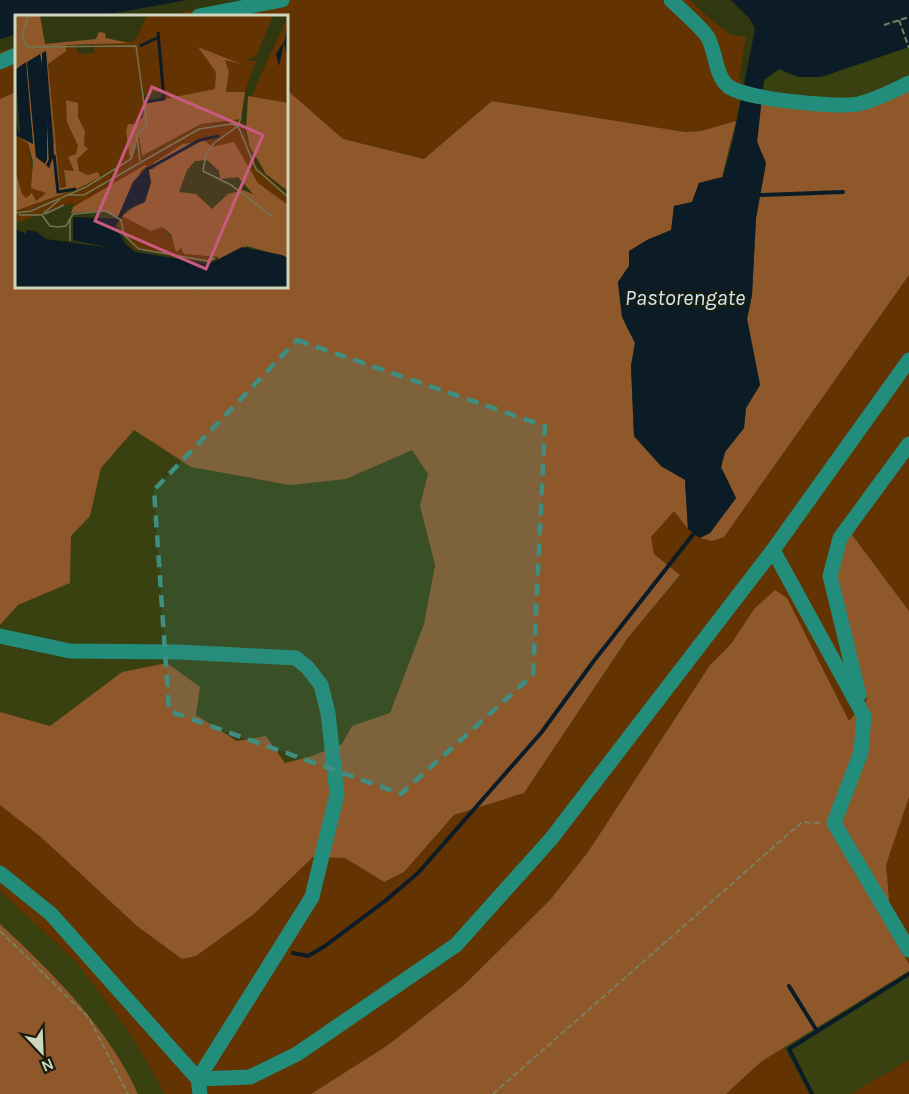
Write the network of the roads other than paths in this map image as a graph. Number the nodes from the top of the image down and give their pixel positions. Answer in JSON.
{"nodes":[{"id":1,"x":282,"y":0,"type":"edge"},
{"id":2,"x":671,"y":0,"type":"edge"},
{"id":3,"x":204,"y":15,"type":"edge"},
{"id":4,"x":15,"y":55,"type":"edge"},
{"id":5,"x":0,"y":62,"type":"edge"},
{"id":6,"x":909,"y":83,"type":"edge"},
{"id":7,"x":909,"y":360,"type":"edge"},
{"id":8,"x":909,"y":444,"type":"edge"},
{"id":9,"x":773,"y":550,"type":"junction"},
{"id":10,"x":0,"y":636,"type":"edge"},
{"id":11,"x":864,"y":716,"type":"junction"},
{"id":12,"x":0,"y":873,"type":"edge"},
{"id":13,"x":909,"y":950,"type":"edge"},
{"id":14,"x":199,"y":1087,"type":"edge"}],
"edges":[{"from":1,"to":3,"type":"lane"},
{"from":2,"to":6,"type":"lane"},
{"from":4,"to":5,"type":"lane"},
{"from":7,"to":9,"type":"lane"},
{"from":8,"to":11,"type":"lane"},
{"from":9,"to":11,"type":"lane"},
{"from":9,"to":14,"type":"lane"},
{"from":10,"to":14,"type":"lane"},
{"from":11,"to":13,"type":"lane"},
{"from":12,"to":14,"type":"lane"}]}
